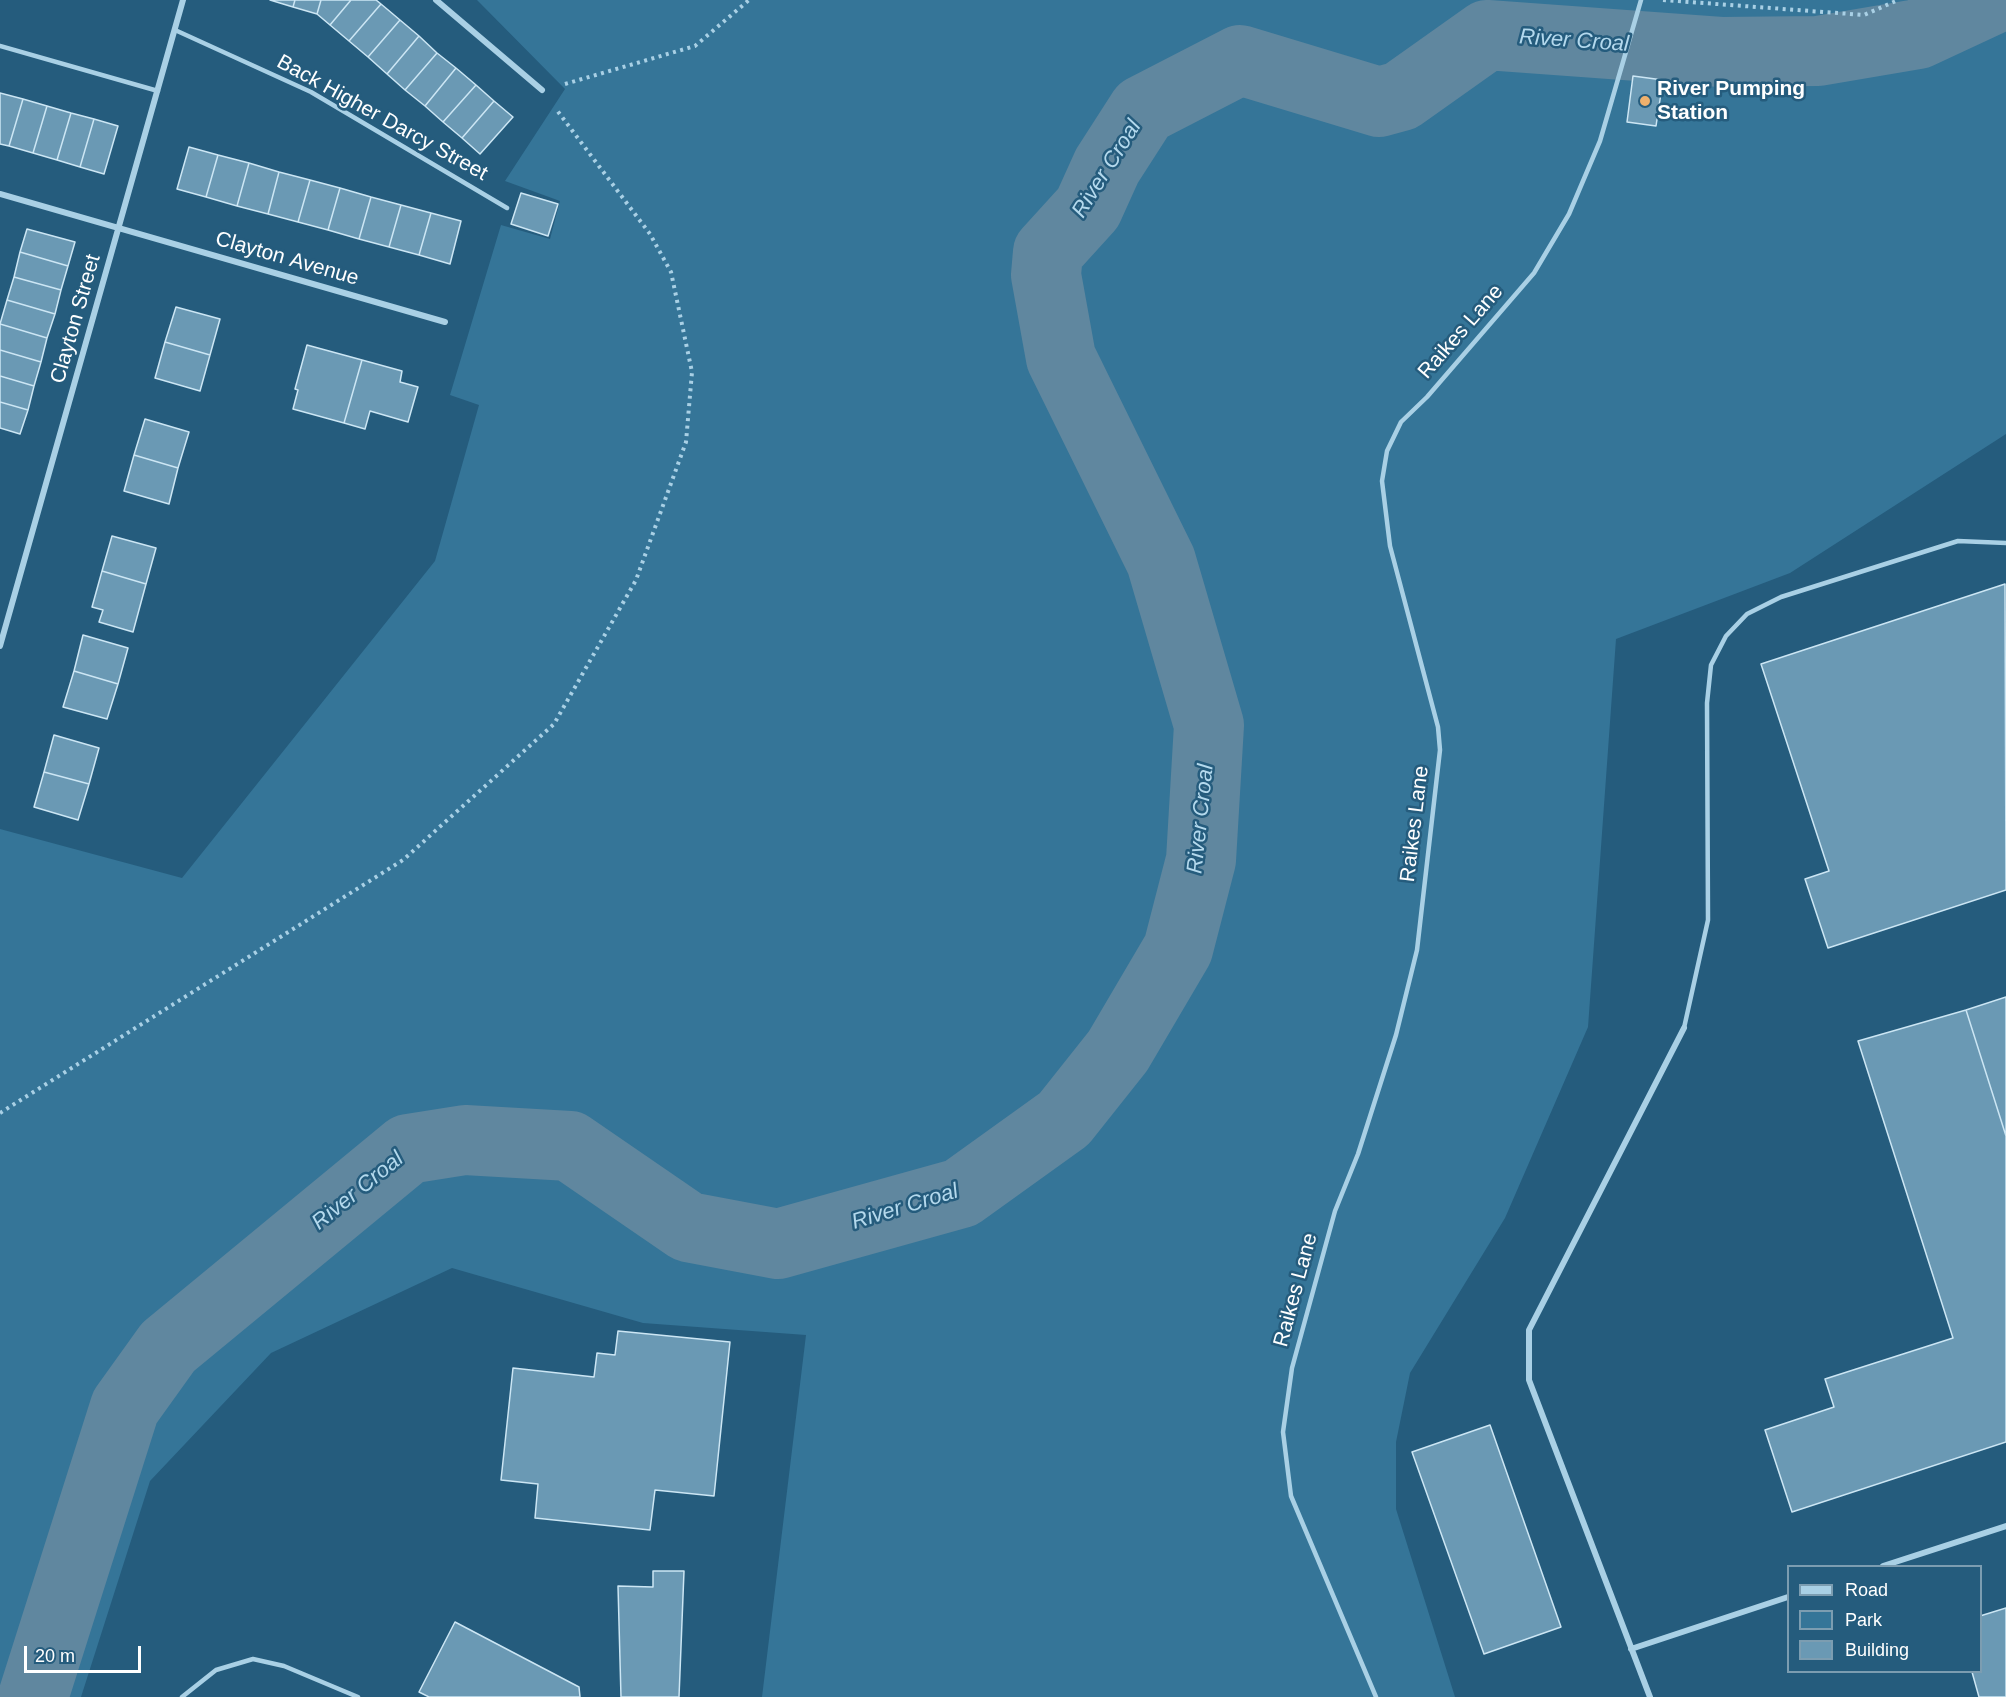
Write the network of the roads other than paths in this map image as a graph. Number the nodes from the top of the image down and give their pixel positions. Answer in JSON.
{"nodes":[{"id":1,"x":183,"y":0,"type":"edge"},
{"id":2,"x":436,"y":0,"type":"edge"},
{"id":3,"x":1641,"y":0,"type":"edge"},
{"id":4,"x":175,"y":30,"type":"junction"},
{"id":5,"x":0,"y":46,"type":"edge"},
{"id":6,"x":158,"y":90,"type":"junction"},
{"id":7,"x":542,"y":90,"type":"road end"},
{"id":8,"x":0,"y":194,"type":"edge"},
{"id":9,"x":507,"y":208,"type":"dead end"},
{"id":10,"x":119,"y":227,"type":"junction"},
{"id":11,"x":445,"y":321,"type":"dead end"},
{"id":12,"x":2006,"y":543,"type":"edge"},
{"id":13,"x":0,"y":646,"type":"edge"},
{"id":14,"x":1684,"y":1028,"type":"joint"},
{"id":15,"x":2006,"y":1526,"type":"edge"},
{"id":16,"x":1886,"y":1565,"type":"edge"},
{"id":17,"x":1787,"y":1597,"type":"edge"},
{"id":18,"x":1631,"y":1649,"type":"junction"},
{"id":19,"x":182,"y":1697,"type":"edge"},
{"id":20,"x":358,"y":1697,"type":"edge"},
{"id":21,"x":1376,"y":1697,"type":"edge"},
{"id":22,"x":1650,"y":1697,"type":"edge"}],
"edges":[{"from":1,"to":4,"type":"street","name":"Clayton Street"},
{"from":2,"to":7,"type":"street"},
{"from":3,"to":21,"type":"lane","name":"Raikes Lane"},
{"from":4,"to":6,"type":"street","name":"Clayton Street"},
{"from":4,"to":9,"type":"lane","name":"Back Higher Darcy Street"},
{"from":5,"to":6,"type":"lane"},
{"from":6,"to":10,"type":"street","name":"Clayton Street"},
{"from":8,"to":10,"type":"street","name":"Clayton Avenue"},
{"from":10,"to":11,"type":"street","name":"Clayton Avenue"},
{"from":10,"to":13,"type":"street","name":"Clayton Street"},
{"from":12,"to":14,"type":"lane"},
{"from":14,"to":18,"type":"street"},
{"from":15,"to":16,"type":"street"},
{"from":17,"to":18,"type":"street"},
{"from":18,"to":22,"type":"street"},
{"from":19,"to":20,"type":"lane"}]}
